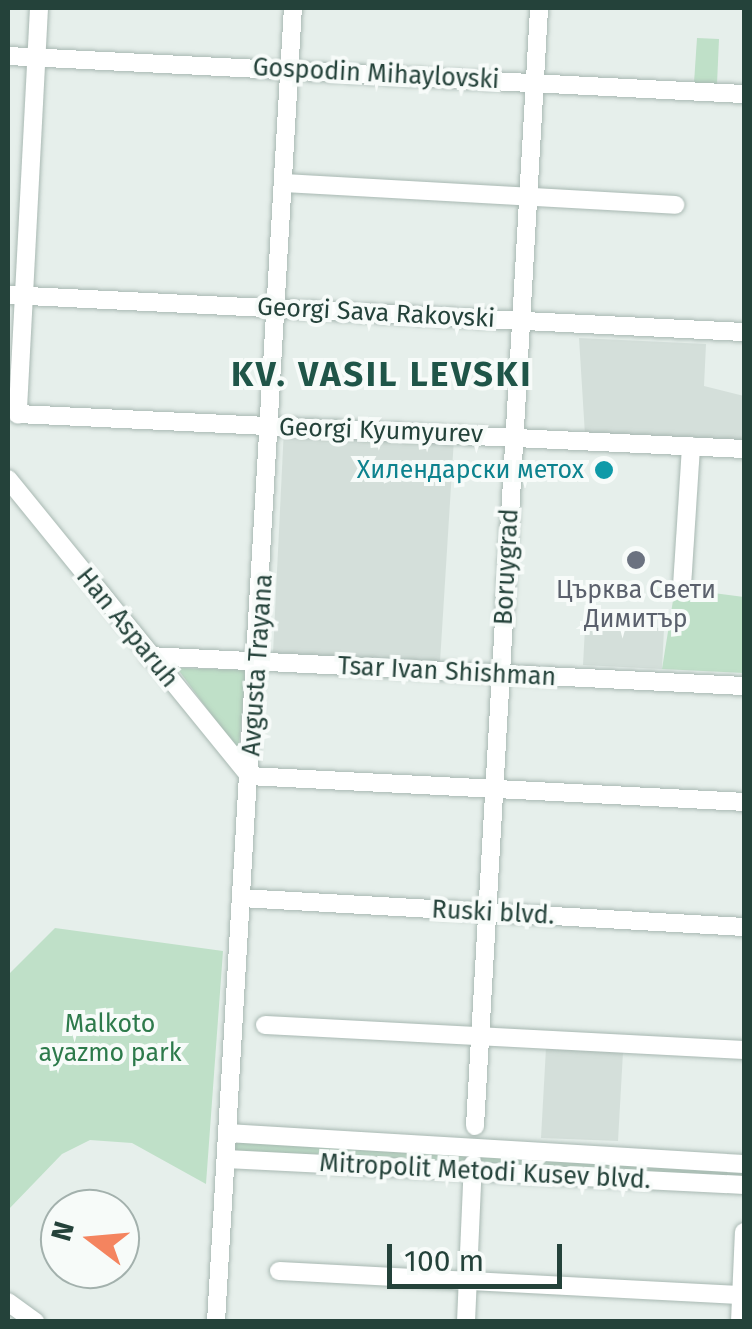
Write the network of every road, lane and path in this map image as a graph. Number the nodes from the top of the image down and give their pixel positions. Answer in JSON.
{"nodes":[{"id":1,"x":39,"y":8,"type":"edge"},
{"id":2,"x":293,"y":8,"type":"edge"},
{"id":3,"x":539,"y":8,"type":"edge"},
{"id":4,"x":8,"y":56,"type":"edge"},
{"id":5,"x":36,"y":58,"type":"junction"},
{"id":6,"x":290,"y":69,"type":"junction"},
{"id":7,"x":534,"y":83,"type":"junction"},
{"id":8,"x":744,"y":94,"type":"edge"},
{"id":9,"x":284,"y":183,"type":"junction"},
{"id":10,"x":528,"y":198,"type":"junction"},
{"id":11,"x":675,"y":205,"type":"dead end"},
{"id":12,"x":16,"y":295,"type":"edge"},
{"id":13,"x":278,"y":308,"type":"junction"},
{"id":14,"x":521,"y":320,"type":"junction"},
{"id":15,"x":744,"y":332,"type":"edge"},
{"id":16,"x":272,"y":427,"type":"junction"},
{"id":17,"x":514,"y":437,"type":"junction"},
{"id":18,"x":691,"y":446,"type":"junction"},
{"id":19,"x":744,"y":449,"type":"edge"},
{"id":20,"x":8,"y":479,"type":"edge"},
{"id":21,"x":682,"y":586,"type":"dead end"},
{"id":22,"x":149,"y":656,"type":"junction"},
{"id":23,"x":260,"y":663,"type":"junction"},
{"id":24,"x":501,"y":676,"type":"junction"},
{"id":25,"x":744,"y":686,"type":"edge"},
{"id":26,"x":249,"y":776,"type":"junction"},
{"id":27,"x":494,"y":789,"type":"junction"},
{"id":28,"x":744,"y":802,"type":"edge"},
{"id":29,"x":241,"y":898,"type":"junction"},
{"id":30,"x":488,"y":912,"type":"junction"},
{"id":31,"x":744,"y":927,"type":"edge"},
{"id":32,"x":265,"y":1025,"type":"dead end"},
{"id":33,"x":480,"y":1036,"type":"junction"},
{"id":34,"x":744,"y":1050,"type":"edge"},
{"id":35,"x":475,"y":1126,"type":"dead end"},
{"id":36,"x":227,"y":1133,"type":"junction"},
{"id":37,"x":474,"y":1149,"type":"junction"},
{"id":38,"x":226,"y":1158,"type":"junction"},
{"id":39,"x":744,"y":1164,"type":"edge"},
{"id":40,"x":473,"y":1172,"type":"junction"},
{"id":41,"x":744,"y":1185,"type":"edge"},
{"id":42,"x":744,"y":1232,"type":"edge"},
{"id":43,"x":278,"y":1270,"type":"dead end"},
{"id":44,"x":468,"y":1280,"type":"junction"},
{"id":45,"x":743,"y":1295,"type":"edge"},
{"id":46,"x":8,"y":1302,"type":"edge"},
{"id":47,"x":36,"y":1322,"type":"edge"},
{"id":48,"x":216,"y":1322,"type":"edge"},
{"id":49,"x":466,"y":1322,"type":"edge"},
{"id":50,"x":740,"y":1322,"type":"edge"}],
"edges":[{"from":1,"to":5,"type":"street"},
{"from":2,"to":6,"type":"street","name":"Avgusta Trayana"},
{"from":3,"to":7,"type":"street","name":"Boruygrad"},
{"from":4,"to":5,"type":"street","name":"Gospodin Mihaylovski"},
{"from":5,"to":6,"type":"street","name":"Gospodin Mihaylovski"},
{"from":5,"to":12,"type":"street"},
{"from":6,"to":7,"type":"street","name":"Gospodin Mihaylovski"},
{"from":6,"to":9,"type":"street","name":"Avgusta Trayana"},
{"from":7,"to":8,"type":"street","name":"Gospodin Mihaylovski"},
{"from":7,"to":10,"type":"street","name":"Boruygrad"},
{"from":9,"to":10,"type":"street"},
{"from":9,"to":13,"type":"street","name":"Avgusta Trayana"},
{"from":10,"to":11,"type":"street"},
{"from":10,"to":14,"type":"street","name":"Boruygrad"},
{"from":12,"to":13,"type":"street","name":"Georgi Sava Rakovski"},
{"from":12,"to":16,"type":"street","name":"Georgi Kyumyurev"},
{"from":13,"to":14,"type":"street","name":"Georgi Sava Rakovski"},
{"from":13,"to":16,"type":"street","name":"Avgusta Trayana"},
{"from":14,"to":15,"type":"street","name":"Georgi Sava Rakovski"},
{"from":14,"to":17,"type":"street","name":"Boruygrad"},
{"from":16,"to":17,"type":"street","name":"Georgi Kyumyurev"},
{"from":16,"to":23,"type":"street","name":"Avgusta Trayana"},
{"from":17,"to":18,"type":"street","name":"Georgi Kyumyurev"},
{"from":17,"to":24,"type":"street","name":"Boruygrad"},
{"from":18,"to":19,"type":"street","name":"Georgi Kyumyurev"},
{"from":18,"to":21,"type":"street"},
{"from":20,"to":22,"type":"street","name":"Han Asparuh"},
{"from":22,"to":23,"type":"street","name":"Tsar Ivan Shishman"},
{"from":22,"to":26,"type":"street","name":"Han Asparuh"},
{"from":23,"to":24,"type":"street","name":"Tsar Ivan Shishman"},
{"from":23,"to":26,"type":"street","name":"Avgusta Trayana"},
{"from":24,"to":25,"type":"street","name":"Tsar Ivan Shishman"},
{"from":24,"to":27,"type":"street","name":"Boruygrad"},
{"from":26,"to":27,"type":"street"},
{"from":26,"to":29,"type":"street","name":"Avgusta Trayana"},
{"from":27,"to":28,"type":"street"},
{"from":27,"to":30,"type":"street","name":"Boruygrad"},
{"from":29,"to":30,"type":"street","name":"Ruski blvd."},
{"from":29,"to":36,"type":"street","name":"Avgusta Trayana"},
{"from":30,"to":31,"type":"street","name":"Ruski blvd."},
{"from":30,"to":33,"type":"street","name":"Boruygrad"},
{"from":32,"to":33,"type":"street"},
{"from":33,"to":34,"type":"street"},
{"from":33,"to":35,"type":"street","name":"Boruygrad"},
{"from":36,"to":37,"type":"street","name":"Mitropolit Metodi Kusev blvd."},
{"from":36,"to":38,"type":"street","name":"Avgusta Trayana"},
{"from":37,"to":39,"type":"street","name":"Mitropolit Metodi Kusev blvd."},
{"from":37,"to":40,"type":"street"},
{"from":38,"to":40,"type":"street","name":"Mitropolit Metodi Kusev blvd."},
{"from":38,"to":48,"type":"street","name":"Avgusta Trayana"},
{"from":40,"to":41,"type":"street","name":"Mitropolit Metodi Kusev blvd."},
{"from":40,"to":44,"type":"street"},
{"from":42,"to":45,"type":"street"},
{"from":43,"to":44,"type":"street"},
{"from":44,"to":45,"type":"street"},
{"from":44,"to":49,"type":"street"},
{"from":45,"to":50,"type":"street"},
{"from":46,"to":47,"type":"street"}]}
